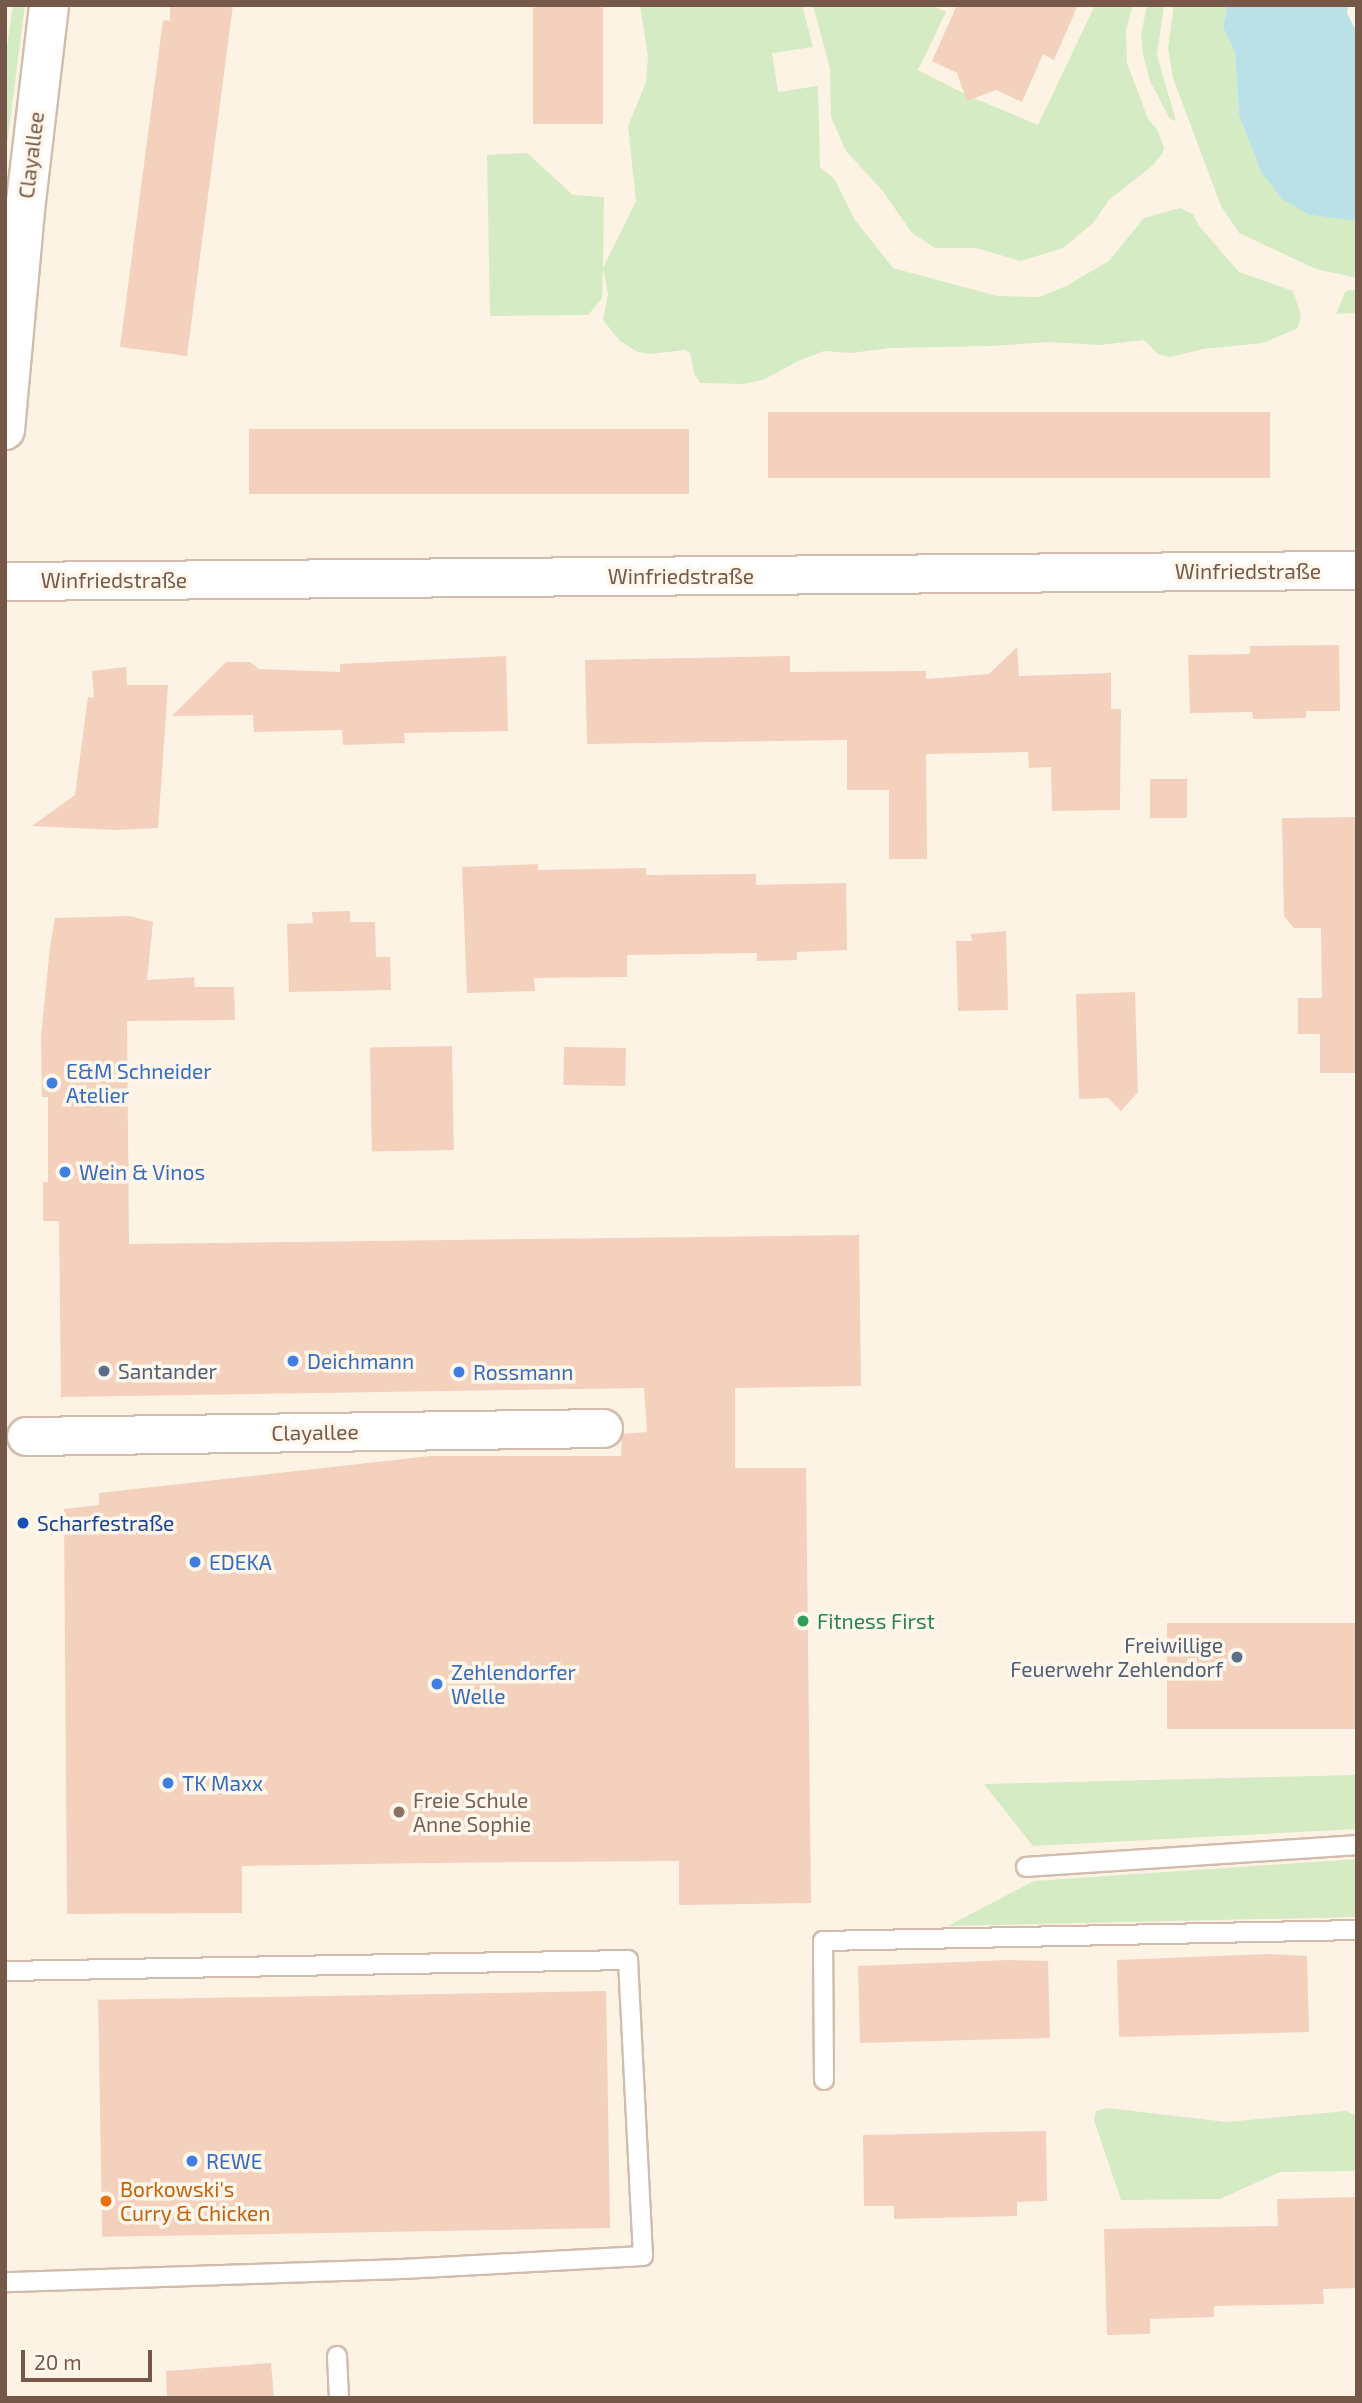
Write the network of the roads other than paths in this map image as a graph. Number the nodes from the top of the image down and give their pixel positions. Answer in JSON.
{"nodes":[{"id":1,"x":49,"y":5,"type":"edge"},
{"id":2,"x":5,"y":430,"type":"edge"},
{"id":3,"x":1357,"y":570,"type":"edge"},
{"id":4,"x":5,"y":581,"type":"edge"},
{"id":5,"x":603,"y":1428,"type":"dead end"},
{"id":6,"x":26,"y":1436,"type":"dead end"},
{"id":7,"x":1357,"y":1845,"type":"edge"},
{"id":8,"x":1026,"y":1867,"type":"dead end"},
{"id":9,"x":1357,"y":1930,"type":"edge"},
{"id":10,"x":5,"y":1971,"type":"edge"},
{"id":11,"x":824,"y":2080,"type":"dead end"},
{"id":12,"x":5,"y":2282,"type":"edge"},
{"id":13,"x":337,"y":2356,"type":"dead end"},
{"id":14,"x":339,"y":2398,"type":"edge"}],
"edges":[{"from":1,"to":2,"type":"main road","name":"Clayallee"},
{"from":3,"to":4,"type":"street","name":"Winfriedstraße"},
{"from":5,"to":6,"type":"street","name":"Clayallee"},
{"from":7,"to":8,"type":"lane"},
{"from":9,"to":11,"type":"lane"},
{"from":10,"to":12,"type":"lane"},
{"from":13,"to":14,"type":"lane"}]}
